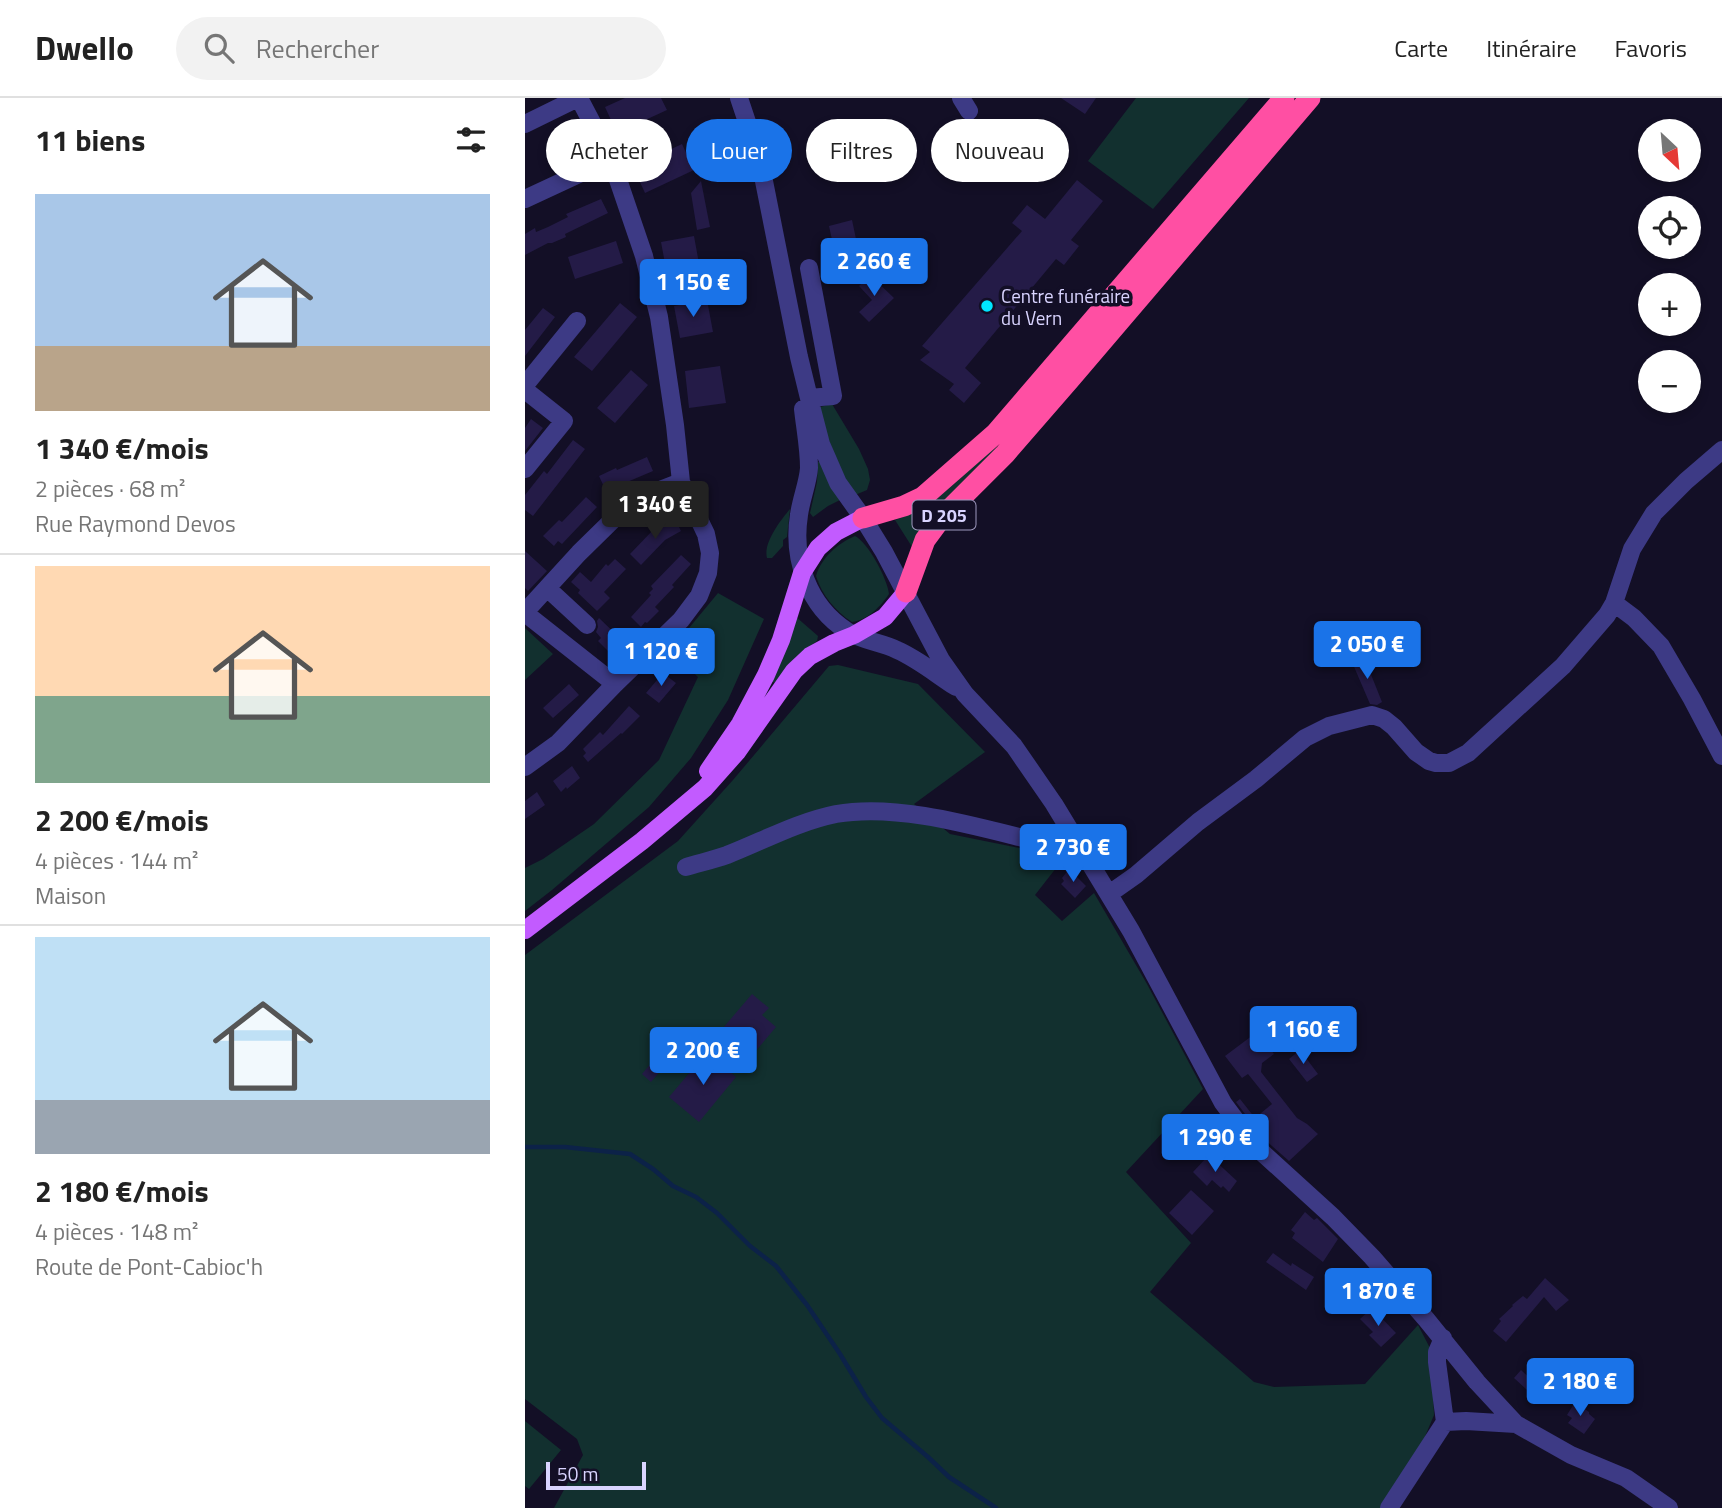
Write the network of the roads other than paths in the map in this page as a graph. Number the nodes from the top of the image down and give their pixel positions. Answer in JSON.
{"nodes":[{"id":1,"x":579,"y":98,"type":"edge"},
{"id":2,"x":739,"y":98,"type":"edge"},
{"id":3,"x":1284,"y":98,"type":"edge"},
{"id":4,"x":1310,"y":98,"type":"edge"},
{"id":5,"x":590,"y":119,"type":"edge"},
{"id":6,"x":525,"y":124,"type":"edge"},
{"id":7,"x":562,"y":182,"type":"edge"},
{"id":8,"x":619,"y":182,"type":"edge"},
{"id":9,"x":525,"y":199,"type":"edge"},
{"id":10,"x":809,"y":268,"type":"dead end"},
{"id":11,"x":577,"y":321,"type":"dead end"},
{"id":12,"x":799,"y":357,"type":"junction"},
{"id":13,"x":525,"y":388,"type":"edge"},
{"id":14,"x":809,"y":398,"type":"junction"},
{"id":15,"x":1722,"y":450,"type":"edge"},
{"id":16,"x":525,"y":469,"type":"edge"},
{"id":17,"x":681,"y":482,"type":"junction"},
{"id":18,"x":863,"y":518,"type":"junction"},
{"id":19,"x":802,"y":573,"type":"junction"},
{"id":20,"x":547,"y":588,"type":"junction"},
{"id":21,"x":906,"y":592,"type":"junction"},
{"id":22,"x":1614,"y":603,"type":"junction"},
{"id":23,"x":525,"y":612,"type":"edge"},
{"id":24,"x":587,"y":625,"type":"dead end"},
{"id":25,"x":854,"y":635,"type":"junction"},
{"id":26,"x":615,"y":684,"type":"junction"},
{"id":27,"x":965,"y":694,"type":"junction"},
{"id":28,"x":1722,"y":756,"type":"edge"},
{"id":29,"x":525,"y":767,"type":"edge"},
{"id":30,"x":670,"y":817,"type":"junction"},
{"id":31,"x":1077,"y":842,"type":"junction"},
{"id":32,"x":686,"y":867,"type":"dead end"},
{"id":33,"x":1109,"y":894,"type":"junction"},
{"id":34,"x":525,"y":930,"type":"edge"},
{"id":35,"x":1443,"y":1338,"type":"junction"},
{"id":36,"x":1445,"y":1422,"type":"junction"},
{"id":37,"x":1516,"y":1424,"type":"junction"},
{"id":38,"x":1389,"y":1508,"type":"edge"},
{"id":39,"x":1669,"y":1508,"type":"edge"}],
"edges":[{"from":1,"to":5,"type":"street"},
{"from":1,"to":6,"type":"street"},
{"from":2,"to":12,"type":"street"},
{"from":3,"to":18,"type":"highway","number":"D 205"},
{"from":4,"to":21,"type":"highway","number":"D 205"},
{"from":7,"to":9,"type":"street"},
{"from":8,"to":17,"type":"street"},
{"from":10,"to":14,"type":"street"},
{"from":11,"to":13,"type":"street"},
{"from":12,"to":14,"type":"street"},
{"from":12,"to":19,"type":"street"},
{"from":13,"to":16,"type":"street"},
{"from":14,"to":18,"type":"street"},
{"from":15,"to":22,"type":"street"},
{"from":17,"to":20,"type":"street"},
{"from":17,"to":26,"type":"street"},
{"from":18,"to":19,"type":"main road"},
{"from":18,"to":21,"type":"street"},
{"from":19,"to":25,"type":"street"},
{"from":19,"to":30,"type":"main road"},
{"from":20,"to":23,"type":"street"},
{"from":20,"to":24,"type":"street"},
{"from":21,"to":25,"type":"main road"},
{"from":21,"to":27,"type":"street"},
{"from":22,"to":28,"type":"street"},
{"from":22,"to":33,"type":"street"},
{"from":23,"to":26,"type":"street"},
{"from":25,"to":27,"type":"street"},
{"from":25,"to":30,"type":"main road"},
{"from":26,"to":29,"type":"street"},
{"from":27,"to":31,"type":"street"},
{"from":30,"to":34,"type":"main road"},
{"from":31,"to":32,"type":"street"},
{"from":31,"to":33,"type":"street"},
{"from":33,"to":35,"type":"street"},
{"from":35,"to":36,"type":"street"},
{"from":35,"to":37,"type":"street"},
{"from":36,"to":37,"type":"street"},
{"from":36,"to":38,"type":"street"},
{"from":37,"to":39,"type":"street"}]}
